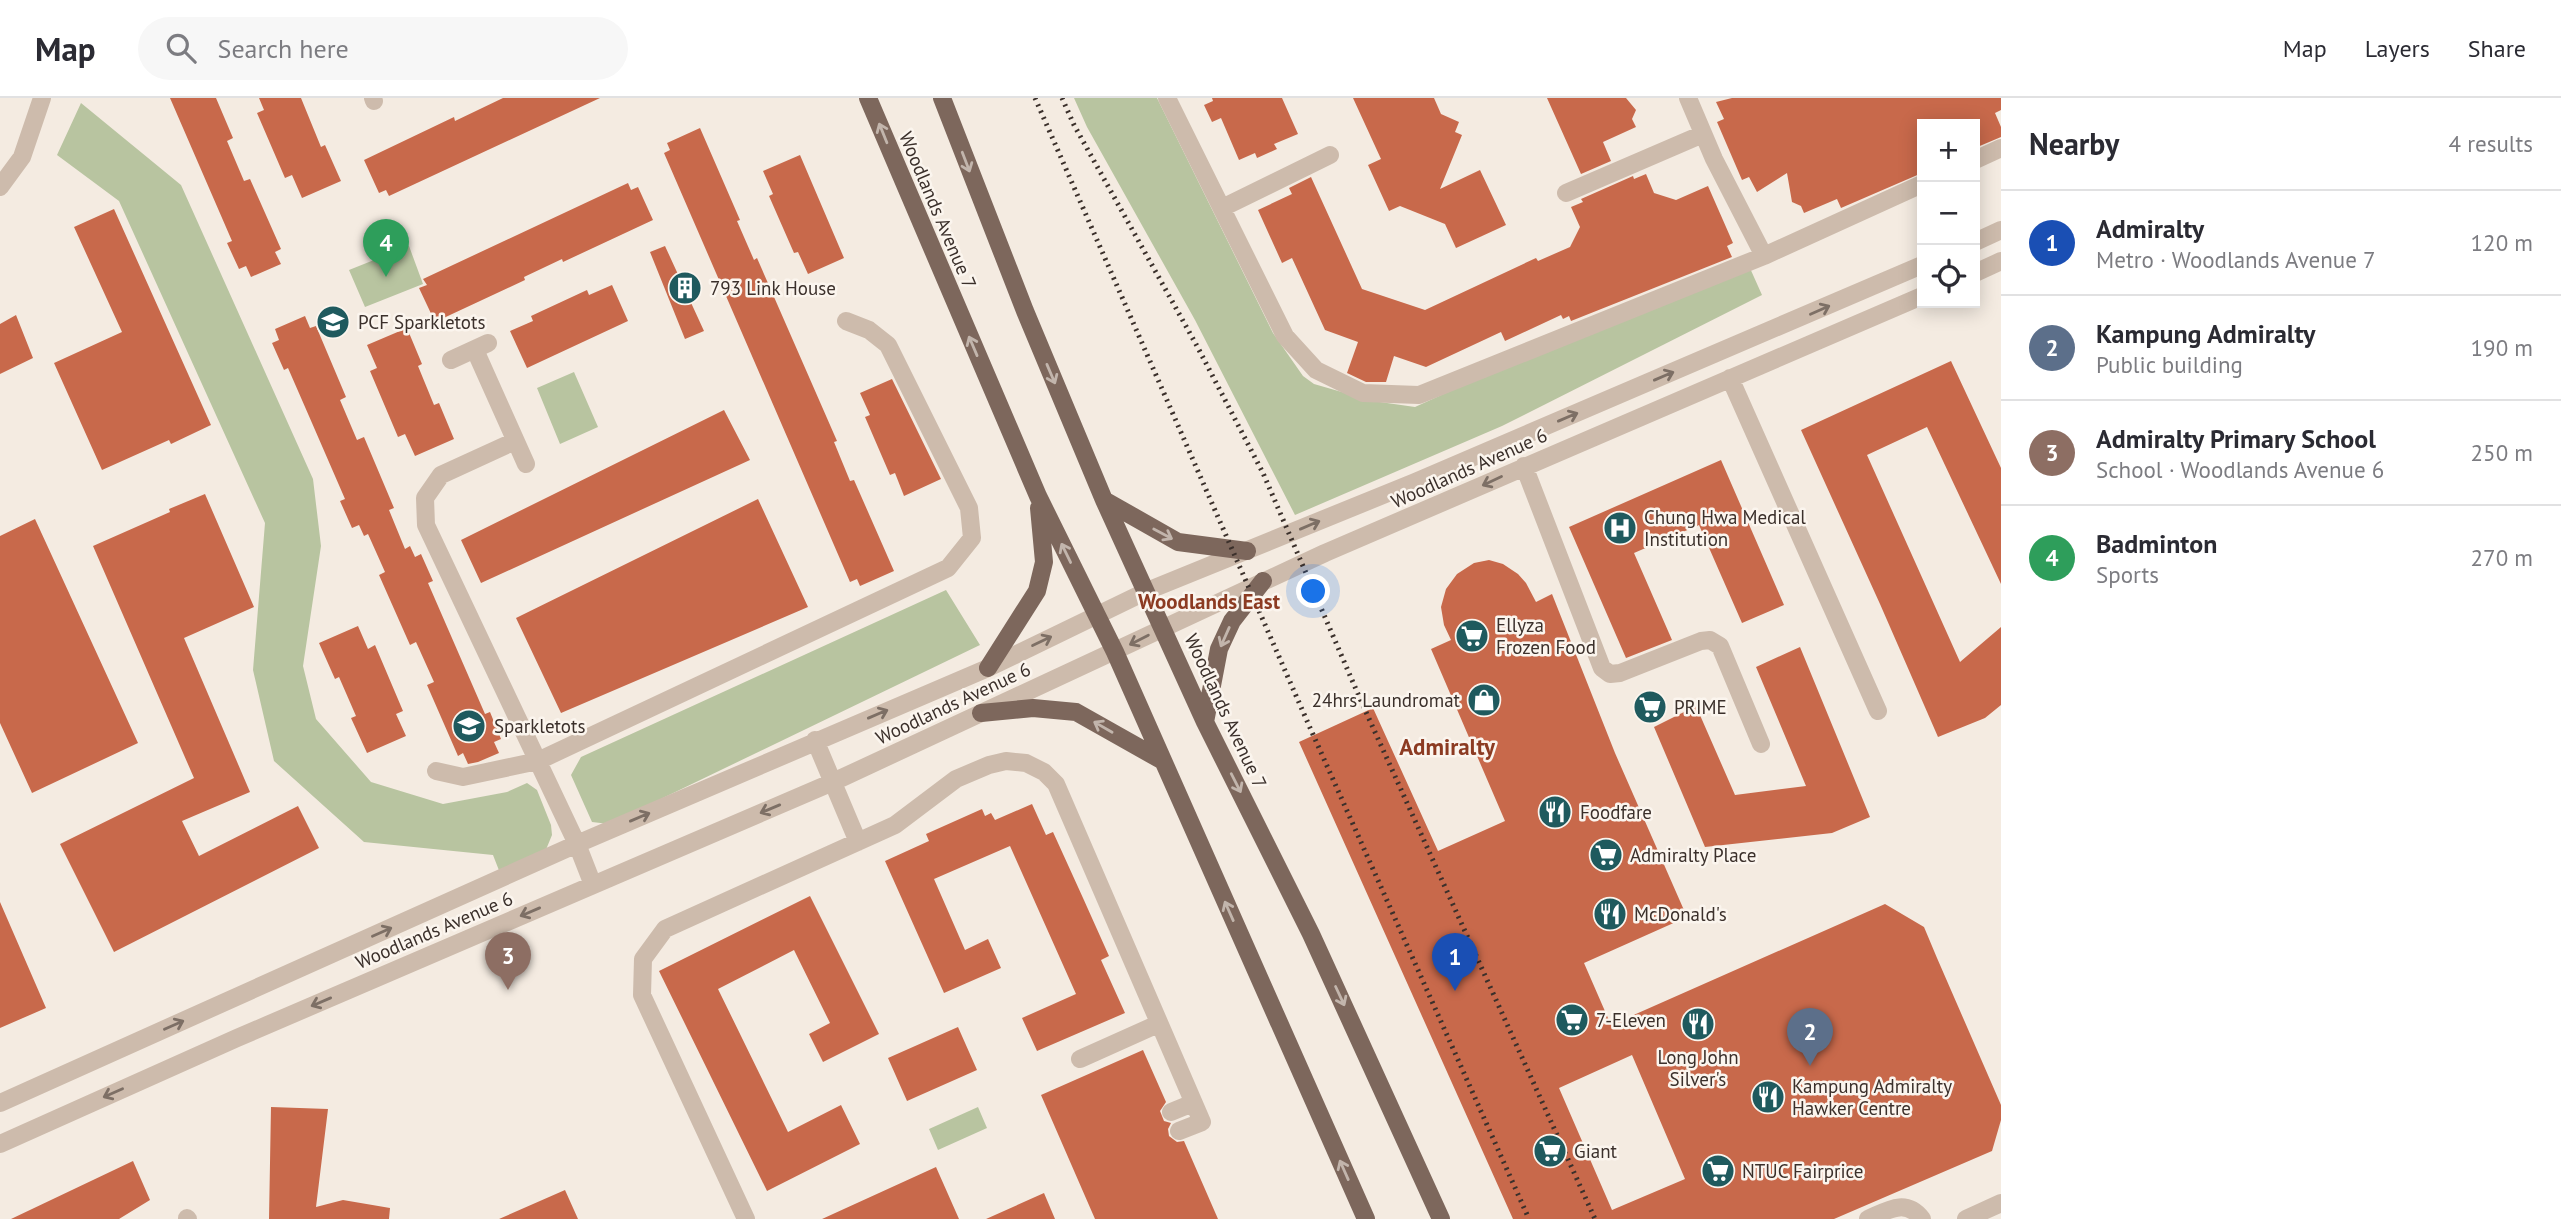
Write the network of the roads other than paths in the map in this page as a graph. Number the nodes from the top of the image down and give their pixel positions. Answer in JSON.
{"nodes":[{"id":1,"x":41,"y":98,"type":"edge"},
{"id":2,"x":868,"y":98,"type":"edge"},
{"id":3,"x":942,"y":98,"type":"edge"},
{"id":4,"x":1167,"y":98,"type":"edge"},
{"id":5,"x":1688,"y":98,"type":"edge"},
{"id":6,"x":1703,"y":134,"type":"junction"},
{"id":7,"x":2001,"y":148,"type":"edge"},
{"id":8,"x":1330,"y":155,"type":"dead end"},
{"id":9,"x":1980,"y":158,"type":"edge"},
{"id":10,"x":1917,"y":186,"type":"edge"},
{"id":11,"x":0,"y":187,"type":"edge"},
{"id":12,"x":1566,"y":193,"type":"dead end"},
{"id":13,"x":1222,"y":208,"type":"junction"},
{"id":14,"x":2001,"y":230,"type":"edge"},
{"id":15,"x":1980,"y":240,"type":"edge"},
{"id":16,"x":1764,"y":256,"type":"junction"},
{"id":17,"x":2001,"y":261,"type":"edge"},
{"id":18,"x":1917,"y":267,"type":"edge"},
{"id":19,"x":1980,"y":271,"type":"edge"},
{"id":20,"x":1917,"y":298,"type":"edge"},
{"id":21,"x":846,"y":321,"type":"dead end"},
{"id":22,"x":451,"y":360,"type":"dead end"},
{"id":23,"x":1730,"y":378,"type":"junction"},
{"id":24,"x":515,"y":441,"type":"junction"},
{"id":25,"x":526,"y":464,"type":"dead end"},
{"id":26,"x":1524,"y":466,"type":"junction"},
{"id":27,"x":1038,"y":496,"type":"junction"},
{"id":28,"x":1104,"y":500,"type":"junction"},
{"id":29,"x":1247,"y":551,"type":"junction"},
{"id":30,"x":1263,"y":581,"type":"junction"},
{"id":31,"x":1147,"y":591,"type":"junction"},
{"id":32,"x":1096,"y":615,"type":"junction"},
{"id":33,"x":1163,"y":627,"type":"junction"},
{"id":34,"x":1115,"y":652,"type":"junction"},
{"id":35,"x":988,"y":668,"type":"junction"},
{"id":36,"x":1878,"y":711,"type":"dead end"},
{"id":37,"x":981,"y":713,"type":"junction"},
{"id":38,"x":1205,"y":722,"type":"junction"},
{"id":39,"x":815,"y":740,"type":"junction"},
{"id":40,"x":1761,"y":744,"type":"dead end"},
{"id":41,"x":538,"y":761,"type":"junction"},
{"id":42,"x":1163,"y":761,"type":"junction"},
{"id":43,"x":436,"y":771,"type":"dead end"},
{"id":44,"x":833,"y":782,"type":"junction"},
{"id":45,"x":858,"y":842,"type":"junction"},
{"id":46,"x":577,"y":844,"type":"junction"},
{"id":47,"x":593,"y":885,"type":"junction"},
{"id":48,"x":1158,"y":1024,"type":"junction"},
{"id":49,"x":1080,"y":1059,"type":"dead end"},
{"id":50,"x":1193,"y":1102,"type":"junction"},
{"id":51,"x":0,"y":1103,"type":"edge"},
{"id":52,"x":1171,"y":1112,"type":"dead end"},
{"id":53,"x":1179,"y":1131,"type":"dead end"},
{"id":54,"x":0,"y":1144,"type":"edge"},
{"id":55,"x":2001,"y":1203,"type":"edge"},
{"id":56,"x":746,"y":1219,"type":"edge"},
{"id":57,"x":1366,"y":1219,"type":"edge"},
{"id":58,"x":1441,"y":1219,"type":"edge"},
{"id":59,"x":1868,"y":1219,"type":"edge"},
{"id":60,"x":1922,"y":1219,"type":"edge"},
{"id":61,"x":1966,"y":1219,"type":"edge"}],
"edges":[{"from":1,"to":11,"type":"street"},
{"from":27,"to":2,"type":"main road","name":"Woodlands Avenue 7","one_way":true},
{"from":3,"to":28,"type":"main road","name":"Woodlands Avenue 7","one_way":true},
{"from":4,"to":13,"type":"street"},
{"from":5,"to":6,"type":"street"},
{"from":6,"to":12,"type":"street"},
{"from":6,"to":16,"type":"street"},
{"from":7,"to":9,"type":"street"},
{"from":8,"to":13,"type":"street"},
{"from":10,"to":16,"type":"street"},
{"from":13,"to":16,"type":"street"},
{"from":14,"to":15,"type":"street"},
{"from":17,"to":19,"type":"street"},
{"from":29,"to":18,"type":"street","name":"Woodlands Avenue 6","one_way":true},
{"from":20,"to":23,"type":"street","name":"Woodlands Avenue 6"},
{"from":21,"to":41,"type":"street"},
{"from":22,"to":24,"type":"street"},
{"from":23,"to":26,"type":"street","name":"Woodlands Avenue 6"},
{"from":23,"to":36,"type":"street"},
{"from":24,"to":25,"type":"street"},
{"from":24,"to":41,"type":"street"},
{"from":26,"to":30,"type":"street","name":"Woodlands Avenue 6","one_way":true},
{"from":26,"to":40,"type":"street"},
{"from":32,"to":27,"type":"main road","name":"Woodlands Avenue 7","one_way":true},
{"from":27,"to":35,"type":"main road"},
{"from":28,"to":29,"type":"main road","one_way":true},
{"from":28,"to":31,"type":"main road","name":"Woodlands Avenue 7"},
{"from":29,"to":31,"type":"street","name":"Woodlands Avenue 6"},
{"from":30,"to":33,"type":"street","name":"Woodlands Avenue 6"},
{"from":30,"to":38,"type":"main road","one_way":true},
{"from":31,"to":32,"type":"street","name":"Woodlands Avenue 6"},
{"from":31,"to":33,"type":"main road","name":"Woodlands Avenue 7"},
{"from":32,"to":34,"type":"main road","name":"Woodlands Avenue 7"},
{"from":35,"to":32,"type":"street","name":"Woodlands Avenue 6","one_way":true},
{"from":33,"to":34,"type":"street","name":"Woodlands Avenue 6","one_way":true},
{"from":33,"to":38,"type":"main road","name":"Woodlands Avenue 7"},
{"from":34,"to":37,"type":"street","name":"Woodlands Avenue 6"},
{"from":34,"to":42,"type":"main road","name":"Woodlands Avenue 7"},
{"from":39,"to":35,"type":"street","name":"Woodlands Avenue 6","one_way":true},
{"from":42,"to":37,"type":"main road","one_way":true},
{"from":37,"to":44,"type":"street","name":"Woodlands Avenue 6"},
{"from":38,"to":58,"type":"main road","name":"Woodlands Avenue 7","one_way":true},
{"from":39,"to":44,"type":"street"},
{"from":46,"to":39,"type":"street","name":"Woodlands Avenue 6","one_way":true},
{"from":41,"to":43,"type":"street"},
{"from":41,"to":46,"type":"street"},
{"from":57,"to":42,"type":"main road","name":"Woodlands Avenue 7","one_way":true},
{"from":44,"to":45,"type":"street"},
{"from":44,"to":47,"type":"street","name":"Woodlands Avenue 6","one_way":true},
{"from":45,"to":48,"type":"street"},
{"from":45,"to":56,"type":"street"},
{"from":46,"to":47,"type":"street"},
{"from":51,"to":46,"type":"street","name":"Woodlands Avenue 6","one_way":true},
{"from":47,"to":54,"type":"street","name":"Woodlands Avenue 6","one_way":true},
{"from":48,"to":49,"type":"street"},
{"from":48,"to":50,"type":"street"},
{"from":50,"to":52,"type":"street"},
{"from":50,"to":53,"type":"street"},
{"from":55,"to":61,"type":"street"},
{"from":59,"to":60,"type":"street"}]}
